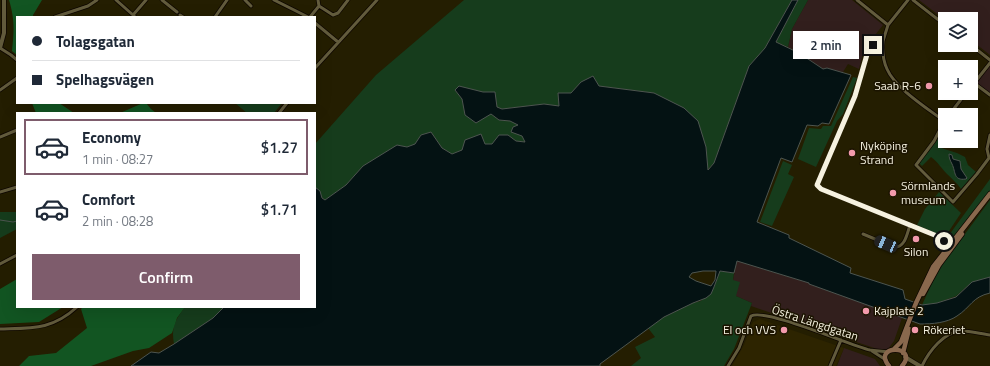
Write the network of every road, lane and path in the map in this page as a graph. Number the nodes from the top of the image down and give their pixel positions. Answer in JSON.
{"nodes":[{"id":1,"x":3,"y":0,"type":"edge"},
{"id":2,"x":97,"y":0,"type":"edge"},
{"id":3,"x":116,"y":0,"type":"edge"},
{"id":4,"x":146,"y":0,"type":"edge"},
{"id":5,"x":162,"y":0,"type":"edge"},
{"id":6,"x":227,"y":0,"type":"edge"},
{"id":7,"x":244,"y":0,"type":"edge"},
{"id":8,"x":274,"y":0,"type":"edge"},
{"id":9,"x":318,"y":0,"type":"edge"},
{"id":10,"x":348,"y":0,"type":"edge"},
{"id":11,"x":377,"y":0,"type":"edge"},
{"id":12,"x":857,"y":0,"type":"edge"},
{"id":13,"x":908,"y":0,"type":"edge"},
{"id":14,"x":913,"y":0,"type":"edge"},
{"id":15,"x":251,"y":6,"type":"dead end"},
{"id":16,"x":319,"y":6,"type":"junction"},
{"id":17,"x":176,"y":12,"type":"dead end"},
{"id":18,"x":58,"y":16,"type":"edge"},
{"id":19,"x":134,"y":16,"type":"edge"},
{"id":20,"x":216,"y":16,"type":"edge"},
{"id":21,"x":307,"y":16,"type":"edge"},
{"id":22,"x":310,"y":16,"type":"edge"},
{"id":23,"x":938,"y":20,"type":"edge"},
{"id":24,"x":316,"y":23,"type":"edge"},
{"id":25,"x":888,"y":25,"type":"junction"},
{"id":26,"x":883,"y":41,"type":"junction"},
{"id":27,"x":338,"y":42,"type":"junction"},
{"id":28,"x":0,"y":48,"type":"edge"},
{"id":29,"x":978,"y":51,"type":"edge"},
{"id":30,"x":16,"y":59,"type":"edge"},
{"id":31,"x":990,"y":60,"type":"edge"},
{"id":32,"x":990,"y":63,"type":"edge"},
{"id":33,"x":316,"y":66,"type":"edge"},
{"id":34,"x":978,"y":78,"type":"edge"},
{"id":35,"x":16,"y":79,"type":"edge"},
{"id":36,"x":978,"y":86,"type":"edge"},
{"id":37,"x":0,"y":90,"type":"edge"},
{"id":38,"x":990,"y":95,"type":"edge"},
{"id":39,"x":961,"y":100,"type":"edge"},
{"id":40,"x":286,"y":104,"type":"edge"},
{"id":41,"x":954,"y":108,"type":"edge"},
{"id":42,"x":280,"y":112,"type":"edge"},
{"id":43,"x":938,"y":116,"type":"edge"},
{"id":44,"x":16,"y":130,"type":"edge"},
{"id":45,"x":938,"y":134,"type":"edge"},
{"id":46,"x":990,"y":135,"type":"edge"},
{"id":47,"x":0,"y":137,"type":"edge"},
{"id":48,"x":16,"y":187,"type":"edge"},
{"id":49,"x":0,"y":192,"type":"edge"},
{"id":50,"x":990,"y":194,"type":"edge"},
{"id":51,"x":990,"y":197,"type":"edge"},
{"id":52,"x":910,"y":225,"type":"junction"},
{"id":53,"x":863,"y":234,"type":"dead end"},
{"id":54,"x":952,"y":245,"type":"junction"},
{"id":55,"x":16,"y":256,"type":"edge"},
{"id":56,"x":0,"y":264,"type":"edge"},
{"id":57,"x":76,"y":308,"type":"edge"},
{"id":58,"x":911,"y":321,"type":"junction"},
{"id":59,"x":0,"y":329,"type":"edge"},
{"id":60,"x":990,"y":335,"type":"edge"},
{"id":61,"x":841,"y":340,"type":"junction"},
{"id":62,"x":894,"y":349,"type":"junction"},
{"id":63,"x":870,"y":350,"type":"junction"},
{"id":64,"x":888,"y":352,"type":"junction"},
{"id":65,"x":904,"y":355,"type":"junction"},
{"id":66,"x":887,"y":364,"type":"edge"},
{"id":67,"x":728,"y":366,"type":"edge"},
{"id":68,"x":830,"y":366,"type":"edge"},
{"id":69,"x":902,"y":366,"type":"edge"},
{"id":70,"x":921,"y":366,"type":"edge"}],
"edges":[{"from":1,"to":28,"type":"street"},
{"from":2,"to":18,"type":"street"},
{"from":3,"to":19,"type":"street"},
{"from":4,"to":19,"type":"street"},
{"from":5,"to":17,"type":"street"},
{"from":6,"to":20,"type":"street"},
{"from":7,"to":15,"type":"street"},
{"from":8,"to":21,"type":"street"},
{"from":9,"to":16,"type":"street"},
{"from":10,"to":16,"type":"street"},
{"from":11,"to":27,"type":"street"},
{"from":12,"to":25,"type":"street"},
{"from":13,"to":25,"type":"street"},
{"from":14,"to":23,"type":"street"},
{"from":16,"to":22,"type":"street"},
{"from":24,"to":27,"type":"street"},
{"from":25,"to":26,"type":"street"},
{"from":26,"to":43,"type":"street"},
{"from":26,"to":52,"type":"street"},
{"from":27,"to":33,"type":"street"},
{"from":28,"to":30,"type":"street"},
{"from":29,"to":31,"type":"street"},
{"from":32,"to":34,"type":"street"},
{"from":35,"to":37,"type":"street"},
{"from":36,"to":38,"type":"street"},
{"from":39,"to":41,"type":"street"},
{"from":40,"to":42,"type":"street"},
{"from":44,"to":47,"type":"street"},
{"from":45,"to":46,"type":"street"},
{"from":48,"to":49,"type":"street"},
{"from":50,"to":54,"type":"main road"},
{"from":51,"to":54,"type":"main road"},
{"from":52,"to":53,"type":"street"},
{"from":52,"to":54,"type":"street"},
{"from":54,"to":58,"type":"main road"},
{"from":55,"to":56,"type":"street"},
{"from":57,"to":59,"type":"street"},
{"from":58,"to":62,"type":"main road"},
{"from":58,"to":65,"type":"main road"},
{"from":60,"to":70,"type":"street"},
{"from":61,"to":63,"type":"street","name":"Östra Längdgatan"},
{"from":61,"to":67,"type":"street","name":"Östra Längdgatan"},
{"from":61,"to":68,"type":"street"},
{"from":62,"to":64,"type":"main road"},
{"from":62,"to":65,"type":"main road"},
{"from":63,"to":64,"type":"street","name":"Östra Längdgatan"},
{"from":63,"to":66,"type":"street","name":"Östra Längdgatan"},
{"from":64,"to":66,"type":"main road"},
{"from":65,"to":69,"type":"main road"},
{"from":65,"to":70,"type":"street"}]}
